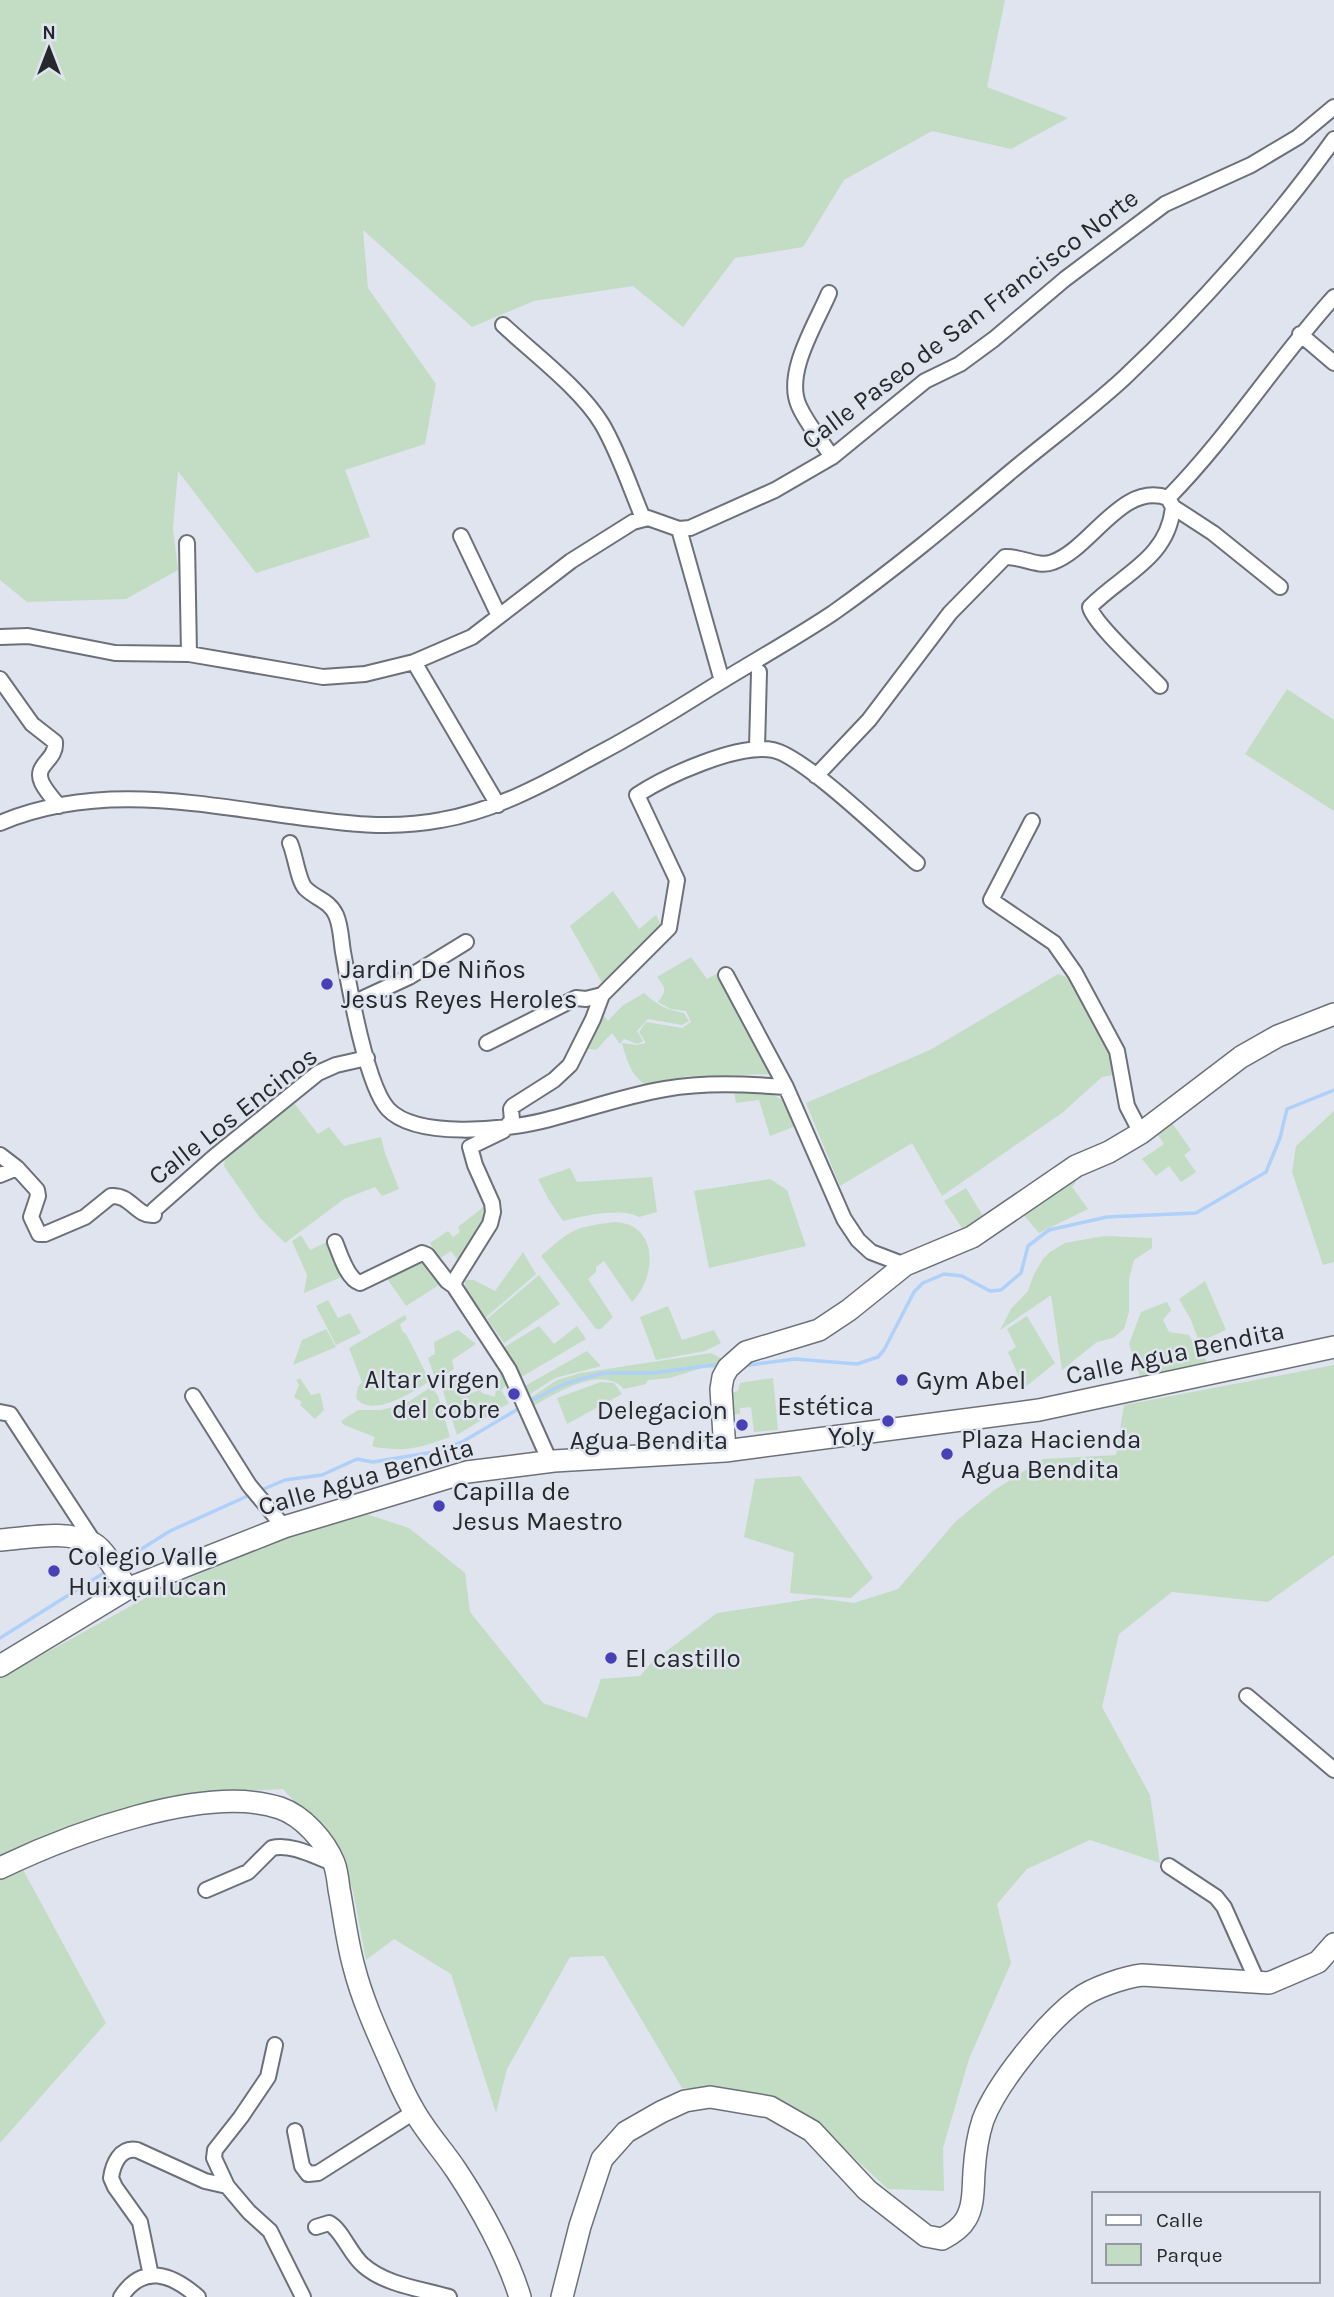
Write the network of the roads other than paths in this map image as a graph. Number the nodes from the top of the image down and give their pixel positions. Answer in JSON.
{"nodes":[{"id":1,"x":1334,"y":107,"type":"edge"},
{"id":2,"x":1334,"y":139,"type":"edge"},
{"id":3,"x":829,"y":293,"type":"dead end"},
{"id":4,"x":1334,"y":297,"type":"edge"},
{"id":5,"x":503,"y":325,"type":"dead end"},
{"id":6,"x":1300,"y":334,"type":"junction"},
{"id":7,"x":1334,"y":363,"type":"edge"},
{"id":8,"x":832,"y":457,"type":"junction"},
{"id":9,"x":1170,"y":503,"type":"junction"},
{"id":10,"x":643,"y":518,"type":"junction"},
{"id":11,"x":679,"y":529,"type":"junction"},
{"id":12,"x":461,"y":537,"type":"dead end"},
{"id":13,"x":187,"y":543,"type":"dead end"},
{"id":14,"x":1280,"y":587,"type":"dead end"},
{"id":15,"x":499,"y":616,"type":"junction"},
{"id":16,"x":0,"y":637,"type":"edge"},
{"id":17,"x":190,"y":654,"type":"junction"},
{"id":18,"x":414,"y":662,"type":"junction"},
{"id":19,"x":760,"y":672,"type":"dead end"},
{"id":20,"x":0,"y":679,"type":"edge"},
{"id":21,"x":722,"y":681,"type":"junction"},
{"id":22,"x":1160,"y":686,"type":"dead end"},
{"id":23,"x":757,"y":748,"type":"junction"},
{"id":24,"x":816,"y":776,"type":"junction"},
{"id":25,"x":498,"y":805,"type":"junction"},
{"id":26,"x":59,"y":806,"type":"junction"},
{"id":27,"x":1032,"y":821,"type":"dead end"},
{"id":28,"x":0,"y":823,"type":"edge"},
{"id":29,"x":290,"y":843,"type":"dead end"},
{"id":30,"x":917,"y":863,"type":"dead end"},
{"id":31,"x":466,"y":942,"type":"dead end"},
{"id":32,"x":726,"y":975,"type":"dead end"},
{"id":33,"x":602,"y":995,"type":"junction"},
{"id":34,"x":353,"y":1003,"type":"junction"},
{"id":35,"x":1334,"y":1014,"type":"edge"},
{"id":36,"x":487,"y":1043,"type":"dead end"},
{"id":37,"x":367,"y":1058,"type":"junction"},
{"id":38,"x":786,"y":1087,"type":"junction"},
{"id":39,"x":508,"y":1125,"type":"junction"},
{"id":40,"x":1141,"y":1133,"type":"junction"},
{"id":41,"x":0,"y":1155,"type":"edge"},
{"id":42,"x":17,"y":1168,"type":"junction"},
{"id":43,"x":0,"y":1175,"type":"edge"},
{"id":44,"x":335,"y":1241,"type":"dead end"},
{"id":45,"x":905,"y":1265,"type":"junction"},
{"id":46,"x":454,"y":1286,"type":"junction"},
{"id":47,"x":1334,"y":1347,"type":"edge"},
{"id":48,"x":193,"y":1396,"type":"dead end"},
{"id":49,"x":0,"y":1412,"type":"edge"},
{"id":50,"x":724,"y":1451,"type":"junction"},
{"id":51,"x":547,"y":1455,"type":"dead end"},
{"id":52,"x":284,"y":1527,"type":"junction"},
{"id":53,"x":0,"y":1540,"type":"edge"},
{"id":54,"x":95,"y":1544,"type":"junction"},
{"id":55,"x":127,"y":1589,"type":"junction"},
{"id":56,"x":0,"y":1666,"type":"edge"},
{"id":57,"x":1247,"y":1696,"type":"dead end"},
{"id":58,"x":1334,"y":1770,"type":"edge"},
{"id":59,"x":335,"y":1864,"type":"junction"},
{"id":60,"x":1169,"y":1866,"type":"dead end"},
{"id":61,"x":0,"y":1868,"type":"edge"},
{"id":62,"x":206,"y":1890,"type":"dead end"},
{"id":63,"x":1334,"y":1944,"type":"edge"},
{"id":64,"x":1258,"y":1983,"type":"junction"},
{"id":65,"x":275,"y":2045,"type":"dead end"},
{"id":66,"x":414,"y":2112,"type":"junction"},
{"id":67,"x":295,"y":2131,"type":"dead end"},
{"id":68,"x":227,"y":2186,"type":"junction"},
{"id":69,"x":316,"y":2227,"type":"dead end"},
{"id":70,"x":150,"y":2276,"type":"junction"},
{"id":71,"x":121,"y":2297,"type":"edge"},
{"id":72,"x":198,"y":2297,"type":"edge"},
{"id":73,"x":303,"y":2297,"type":"edge"},
{"id":74,"x":449,"y":2297,"type":"edge"},
{"id":75,"x":520,"y":2297,"type":"edge"},
{"id":76,"x":562,"y":2297,"type":"edge"}],
"edges":[{"from":1,"to":8,"type":"street","name":"Calle Paseo de San Francisco Norte"},
{"from":2,"to":21,"type":"street"},
{"from":3,"to":8,"type":"street"},
{"from":4,"to":6,"type":"street"},
{"from":5,"to":10,"type":"street"},
{"from":6,"to":7,"type":"street"},
{"from":6,"to":9,"type":"street"},
{"from":8,"to":11,"type":"street","name":"Calle Paseo de San Francisco Norte"},
{"from":9,"to":14,"type":"street"},
{"from":9,"to":22,"type":"street"},
{"from":9,"to":24,"type":"street"},
{"from":10,"to":11,"type":"street"},
{"from":10,"to":15,"type":"street"},
{"from":11,"to":21,"type":"street"},
{"from":12,"to":15,"type":"street"},
{"from":13,"to":17,"type":"street"},
{"from":15,"to":18,"type":"street"},
{"from":16,"to":17,"type":"street"},
{"from":17,"to":18,"type":"street"},
{"from":18,"to":25,"type":"street"},
{"from":19,"to":23,"type":"street"},
{"from":20,"to":26,"type":"street"},
{"from":21,"to":25,"type":"street"},
{"from":23,"to":24,"type":"street"},
{"from":23,"to":33,"type":"street"},
{"from":24,"to":30,"type":"street"},
{"from":25,"to":26,"type":"street"},
{"from":26,"to":28,"type":"street"},
{"from":27,"to":40,"type":"street"},
{"from":29,"to":34,"type":"street"},
{"from":31,"to":34,"type":"street"},
{"from":32,"to":38,"type":"street"},
{"from":33,"to":36,"type":"street"},
{"from":33,"to":39,"type":"street"},
{"from":34,"to":37,"type":"street"},
{"from":35,"to":40,"type":"main road"},
{"from":37,"to":39,"type":"street"},
{"from":37,"to":42,"type":"street","name":"Calle Los Encinos"},
{"from":38,"to":39,"type":"street"},
{"from":38,"to":45,"type":"street"},
{"from":39,"to":46,"type":"street"},
{"from":40,"to":45,"type":"main road"},
{"from":41,"to":42,"type":"street"},
{"from":42,"to":43,"type":"street"},
{"from":44,"to":46,"type":"street"},
{"from":45,"to":50,"type":"main road"},
{"from":46,"to":51,"type":"street"},
{"from":47,"to":50,"type":"main road","name":"Calle Agua Bendita"},
{"from":48,"to":52,"type":"street"},
{"from":49,"to":54,"type":"street"},
{"from":50,"to":52,"type":"main road","name":"Calle Agua Bendita"},
{"from":52,"to":55,"type":"main road","name":"Calle Agua Bendita"},
{"from":53,"to":54,"type":"main road"},
{"from":54,"to":55,"type":"main road"},
{"from":55,"to":56,"type":"main road","name":"Calle Agua Bendita"},
{"from":57,"to":58,"type":"street"},
{"from":59,"to":61,"type":"main road"},
{"from":59,"to":62,"type":"street"},
{"from":59,"to":66,"type":"main road"},
{"from":60,"to":64,"type":"street"},
{"from":63,"to":64,"type":"main road"},
{"from":64,"to":76,"type":"main road"},
{"from":65,"to":68,"type":"street"},
{"from":66,"to":67,"type":"street"},
{"from":66,"to":75,"type":"main road"},
{"from":68,"to":70,"type":"street"},
{"from":68,"to":73,"type":"street"},
{"from":69,"to":74,"type":"street"},
{"from":70,"to":71,"type":"street"},
{"from":70,"to":72,"type":"street"}]}
